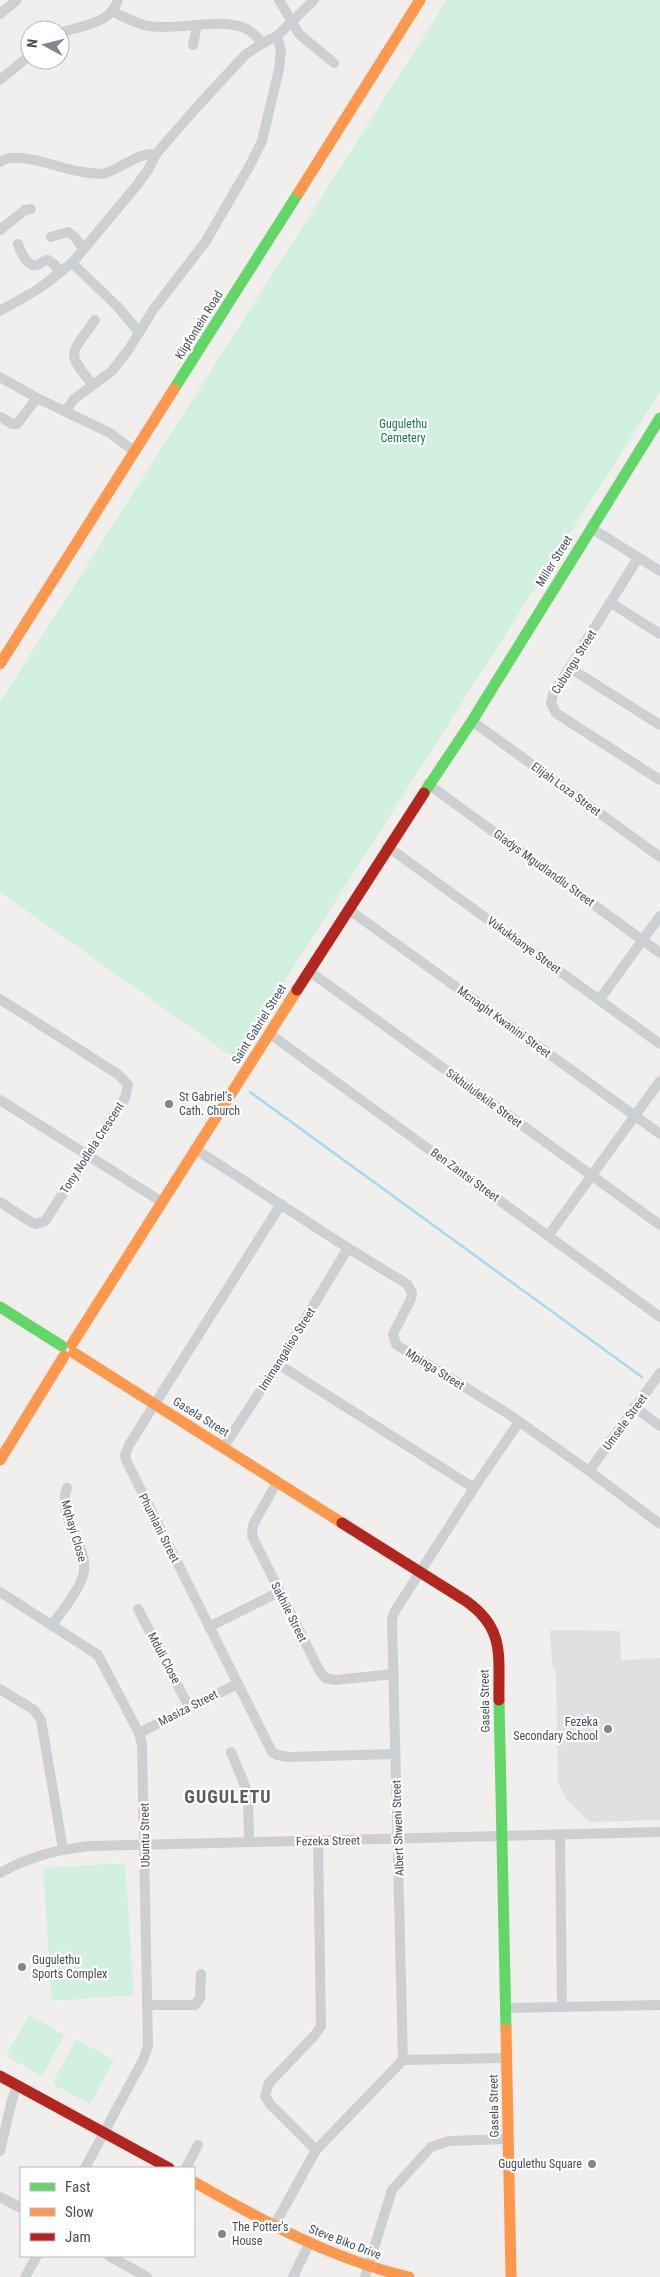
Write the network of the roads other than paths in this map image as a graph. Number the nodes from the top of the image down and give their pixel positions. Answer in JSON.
{"nodes":[{"id":1,"x":17,"y":0,"type":"edge"},
{"id":2,"x":118,"y":0,"type":"edge"},
{"id":3,"x":279,"y":0,"type":"edge"},
{"id":4,"x":314,"y":0,"type":"edge"},
{"id":5,"x":420,"y":0,"type":"edge"},
{"id":6,"x":114,"y":12,"type":"junction"},
{"id":7,"x":0,"y":14,"type":"edge"},
{"id":8,"x":292,"y":22,"type":"junction"},
{"id":9,"x":197,"y":25,"type":"junction"},
{"id":10,"x":70,"y":30,"type":"edge"},
{"id":11,"x":278,"y":36,"type":"junction"},
{"id":12,"x":263,"y":43,"type":"junction"},
{"id":13,"x":193,"y":45,"type":"dead end"},
{"id":14,"x":20,"y":63,"type":"edge"},
{"id":15,"x":334,"y":63,"type":"dead end"},
{"id":16,"x":0,"y":80,"type":"edge"},
{"id":17,"x":156,"y":154,"type":"junction"},
{"id":18,"x":0,"y":162,"type":"edge"},
{"id":19,"x":31,"y":209,"type":"dead end"},
{"id":20,"x":0,"y":230,"type":"edge"},
{"id":21,"x":51,"y":237,"type":"dead end"},
{"id":22,"x":18,"y":244,"type":"dead end"},
{"id":23,"x":83,"y":249,"type":"junction"},
{"id":24,"x":72,"y":263,"type":"junction"},
{"id":25,"x":59,"y":272,"type":"junction"},
{"id":26,"x":0,"y":311,"type":"edge"},
{"id":27,"x":95,"y":320,"type":"dead end"},
{"id":28,"x":139,"y":332,"type":"junction"},
{"id":29,"x":0,"y":377,"type":"edge"},
{"id":30,"x":92,"y":384,"type":"junction"},
{"id":31,"x":37,"y":398,"type":"junction"},
{"id":32,"x":65,"y":412,"type":"junction"},
{"id":33,"x":1,"y":417,"type":"edge"},
{"id":34,"x":660,"y":418,"type":"edge"},
{"id":35,"x":134,"y":451,"type":"junction"},
{"id":36,"x":591,"y":528,"type":"junction"},
{"id":37,"x":638,"y":558,"type":"junction"},
{"id":38,"x":660,"y":571,"type":"edge"},
{"id":39,"x":612,"y":603,"type":"junction"},
{"id":40,"x":660,"y":634,"type":"edge"},
{"id":41,"x":0,"y":664,"type":"edge"},
{"id":42,"x":570,"y":668,"type":"junction"},
{"id":43,"x":472,"y":721,"type":"junction"},
{"id":44,"x":660,"y":725,"type":"edge"},
{"id":45,"x":660,"y":780,"type":"edge"},
{"id":46,"x":428,"y":784,"type":"junction"},
{"id":47,"x":388,"y":846,"type":"junction"},
{"id":48,"x":660,"y":857,"type":"edge"},
{"id":49,"x":348,"y":909,"type":"junction"},
{"id":50,"x":660,"y":916,"type":"edge"},
{"id":51,"x":643,"y":940,"type":"junction"},
{"id":52,"x":660,"y":953,"type":"edge"},
{"id":53,"x":309,"y":971,"type":"junction"},
{"id":54,"x":0,"y":999,"type":"edge"},
{"id":55,"x":600,"y":999,"type":"junction"},
{"id":56,"x":270,"y":1034,"type":"junction"},
{"id":57,"x":660,"y":1044,"type":"edge"},
{"id":58,"x":660,"y":1081,"type":"edge"},
{"id":59,"x":0,"y":1100,"type":"edge"},
{"id":60,"x":634,"y":1116,"type":"junction"},
{"id":61,"x":660,"y":1134,"type":"edge"},
{"id":62,"x":195,"y":1149,"type":"junction"},
{"id":63,"x":87,"y":1155,"type":"junction"},
{"id":64,"x":592,"y":1176,"type":"junction"},
{"id":65,"x":0,"y":1202,"type":"edge"},
{"id":66,"x":162,"y":1202,"type":"junction"},
{"id":67,"x":281,"y":1204,"type":"junction"},
{"id":68,"x":660,"y":1225,"type":"edge"},
{"id":69,"x":548,"y":1236,"type":"junction"},
{"id":70,"x":348,"y":1248,"type":"junction"},
{"id":71,"x":0,"y":1306,"type":"edge"},
{"id":72,"x":660,"y":1317,"type":"edge"},
{"id":73,"x":68,"y":1350,"type":"junction"},
{"id":74,"x":278,"y":1364,"type":"junction"},
{"id":75,"x":659,"y":1374,"type":"edge"},
{"id":76,"x":154,"y":1404,"type":"junction"},
{"id":77,"x":634,"y":1407,"type":"junction"},
{"id":78,"x":519,"y":1422,"type":"junction"},
{"id":79,"x":660,"y":1426,"type":"edge"},
{"id":80,"x":223,"y":1448,"type":"junction"},
{"id":81,"x":0,"y":1460,"type":"edge"},
{"id":82,"x":589,"y":1471,"type":"junction"},
{"id":83,"x":277,"y":1482,"type":"junction"},
{"id":84,"x":67,"y":1488,"type":"dead end"},
{"id":85,"x":474,"y":1488,"type":"junction"},
{"id":86,"x":660,"y":1524,"type":"edge"},
{"id":87,"x":421,"y":1573,"type":"junction"},
{"id":88,"x":0,"y":1592,"type":"edge"},
{"id":89,"x":279,"y":1592,"type":"junction"},
{"id":90,"x":138,"y":1609,"type":"dead end"},
{"id":91,"x":52,"y":1625,"type":"junction"},
{"id":92,"x":208,"y":1626,"type":"junction"},
{"id":93,"x":394,"y":1674,"type":"junction"},
{"id":94,"x":237,"y":1684,"type":"junction"},
{"id":95,"x":0,"y":1689,"type":"edge"},
{"id":96,"x":189,"y":1707,"type":"junction"},
{"id":97,"x":139,"y":1733,"type":"junction"},
{"id":98,"x":231,"y":1752,"type":"dead end"},
{"id":99,"x":395,"y":1754,"type":"junction"},
{"id":100,"x":660,"y":1832,"type":"edge"},
{"id":101,"x":560,"y":1834,"type":"junction"},
{"id":102,"x":501,"y":1836,"type":"junction"},
{"id":103,"x":398,"y":1839,"type":"junction"},
{"id":104,"x":318,"y":1841,"type":"junction"},
{"id":105,"x":249,"y":1842,"type":"junction"},
{"id":106,"x":145,"y":1846,"type":"junction"},
{"id":107,"x":63,"y":1849,"type":"junction"},
{"id":108,"x":0,"y":1873,"type":"edge"},
{"id":109,"x":201,"y":1974,"type":"dead end"},
{"id":110,"x":660,"y":2005,"type":"edge"},
{"id":111,"x":147,"y":2006,"type":"junction"},
{"id":112,"x":562,"y":2007,"type":"junction"},
{"id":113,"x":506,"y":2008,"type":"junction"},
{"id":114,"x":506,"y":2058,"type":"junction"},
{"id":115,"x":403,"y":2060,"type":"junction"},
{"id":116,"x":0,"y":2076,"type":"edge"},
{"id":117,"x":17,"y":2085,"type":"junction"},
{"id":118,"x":104,"y":2133,"type":"junction"},
{"id":119,"x":508,"y":2140,"type":"junction"},
{"id":120,"x":198,"y":2145,"type":"dead end"},
{"id":121,"x":316,"y":2150,"type":"junction"},
{"id":122,"x":0,"y":2151,"type":"edge"},
{"id":123,"x":86,"y":2167,"type":"edge"},
{"id":124,"x":167,"y":2167,"type":"edge"},
{"id":125,"x":187,"y":2167,"type":"edge"},
{"id":126,"x":195,"y":2183,"type":"edge"},
{"id":127,"x":0,"y":2197,"type":"edge"},
{"id":128,"x":20,"y":2207,"type":"edge"},
{"id":129,"x":274,"y":2226,"type":"junction"},
{"id":130,"x":309,"y":2244,"type":"junction"},
{"id":131,"x":36,"y":2257,"type":"edge"},
{"id":132,"x":111,"y":2257,"type":"edge"},
{"id":133,"x":367,"y":2272,"type":"edge"},
{"id":134,"x":25,"y":2277,"type":"edge"},
{"id":135,"x":147,"y":2277,"type":"edge"},
{"id":136,"x":293,"y":2277,"type":"edge"},
{"id":137,"x":409,"y":2277,"type":"edge"},
{"id":138,"x":511,"y":2277,"type":"edge"}],
"edges":[{"from":1,"to":7,"type":"street"},
{"from":2,"to":6,"type":"street"},
{"from":3,"to":8,"type":"street"},
{"from":4,"to":8,"type":"street"},
{"from":5,"to":35,"type":"street","name":"Klipfontein Road"},
{"from":6,"to":9,"type":"street"},
{"from":6,"to":10,"type":"street"},
{"from":8,"to":11,"type":"street"},
{"from":8,"to":15,"type":"street"},
{"from":9,"to":12,"type":"street"},
{"from":9,"to":13,"type":"street"},
{"from":11,"to":12,"type":"street"},
{"from":11,"to":28,"type":"street"},
{"from":12,"to":17,"type":"street"},
{"from":14,"to":16,"type":"street"},
{"from":17,"to":18,"type":"street"},
{"from":17,"to":23,"type":"street"},
{"from":19,"to":20,"type":"street"},
{"from":21,"to":23,"type":"street"},
{"from":22,"to":25,"type":"street"},
{"from":23,"to":24,"type":"street"},
{"from":24,"to":25,"type":"street"},
{"from":24,"to":28,"type":"street"},
{"from":25,"to":26,"type":"street"},
{"from":27,"to":30,"type":"street"},
{"from":28,"to":30,"type":"street"},
{"from":29,"to":31,"type":"street"},
{"from":30,"to":32,"type":"street"},
{"from":31,"to":32,"type":"street"},
{"from":31,"to":33,"type":"street"},
{"from":32,"to":35,"type":"street"},
{"from":34,"to":36,"type":"street","name":"Miller Street"},
{"from":35,"to":41,"type":"street","name":"Klipfontein Road"},
{"from":36,"to":37,"type":"street"},
{"from":36,"to":43,"type":"street","name":"Miller Street"},
{"from":37,"to":38,"type":"street"},
{"from":37,"to":39,"type":"street","name":"Cubungu Street"},
{"from":39,"to":40,"type":"street"},
{"from":39,"to":42,"type":"street","name":"Cubungu Street"},
{"from":42,"to":44,"type":"street"},
{"from":42,"to":45,"type":"street","name":"Cubungu Street"},
{"from":43,"to":46,"type":"street","name":"Saint Gabriel Street"},
{"from":43,"to":48,"type":"street","name":"Elijah Loza Street"},
{"from":46,"to":47,"type":"street","name":"Saint Gabriel Street"},
{"from":46,"to":51,"type":"street","name":"Gladys Mgudlandlu Street"},
{"from":47,"to":49,"type":"street","name":"Saint Gabriel Street"},
{"from":47,"to":55,"type":"street","name":"Vukukhanye Street"},
{"from":49,"to":53,"type":"street","name":"Saint Gabriel Street"},
{"from":49,"to":60,"type":"street","name":"Mcnaght Kwanini Street"},
{"from":50,"to":51,"type":"street"},
{"from":51,"to":52,"type":"street","name":"Gladys Mgudlandlu Street"},
{"from":51,"to":55,"type":"street"},
{"from":53,"to":56,"type":"street","name":"Saint Gabriel Street"},
{"from":53,"to":64,"type":"street","name":"Sikhululekile Street"},
{"from":54,"to":63,"type":"street","name":"Tony Nodlela Crescent"},
{"from":55,"to":57,"type":"street","name":"Vukukhanye Street"},
{"from":56,"to":62,"type":"street","name":"Saint Gabriel Street"},
{"from":56,"to":69,"type":"street","name":"Ben Zantsi Street"},
{"from":58,"to":60,"type":"street"},
{"from":59,"to":63,"type":"street"},
{"from":60,"to":61,"type":"street","name":"Mcnaght Kwanini Street"},
{"from":60,"to":64,"type":"street"},
{"from":62,"to":66,"type":"street","name":"Saint Gabriel Street"},
{"from":62,"to":67,"type":"street","name":"Mpinga Street"},
{"from":63,"to":65,"type":"street","name":"Tony Nodlela Crescent"},
{"from":63,"to":66,"type":"street"},
{"from":64,"to":68,"type":"street","name":"Sikhululekile Street"},
{"from":64,"to":69,"type":"street"},
{"from":66,"to":73,"type":"street","name":"Saint Gabriel Street"},
{"from":67,"to":70,"type":"street","name":"Mpinga Street"},
{"from":67,"to":76,"type":"street","name":"Phumlani Street"},
{"from":69,"to":72,"type":"street","name":"Ben Zantsi Street"},
{"from":70,"to":74,"type":"street","name":"Imimangaliso Street"},
{"from":70,"to":78,"type":"street","name":"Mpinga Street"},
{"from":71,"to":73,"type":"street","name":"Gasela Street"},
{"from":73,"to":76,"type":"street","name":"Gasela Street"},
{"from":73,"to":81,"type":"street","name":"Saint Gabriel Street"},
{"from":74,"to":80,"type":"street","name":"Imimangaliso Street"},
{"from":74,"to":85,"type":"street"},
{"from":75,"to":77,"type":"street","name":"Umsele Street"},
{"from":76,"to":80,"type":"street","name":"Gasela Street"},
{"from":76,"to":92,"type":"street","name":"Phumlani Street"},
{"from":77,"to":79,"type":"street"},
{"from":77,"to":82,"type":"street","name":"Umsele Street"},
{"from":78,"to":82,"type":"street","name":"Mpinga Street"},
{"from":78,"to":85,"type":"street","name":"Albert Shweni Street"},
{"from":80,"to":83,"type":"street","name":"Gasela Street"},
{"from":82,"to":86,"type":"street","name":"Mpinga Street"},
{"from":83,"to":87,"type":"street","name":"Gasela Street"},
{"from":83,"to":89,"type":"street","name":"Sakhile Street"},
{"from":84,"to":91,"type":"street","name":"Mqhayi Close"},
{"from":85,"to":87,"type":"street","name":"Albert Shweni Street"},
{"from":87,"to":93,"type":"street","name":"Albert Shweni Street"},
{"from":87,"to":102,"type":"street","name":"Gasela Street"},
{"from":88,"to":91,"type":"street","name":"Ubuntu Street"},
{"from":89,"to":92,"type":"street"},
{"from":89,"to":93,"type":"street","name":"Sakhile Street"},
{"from":90,"to":96,"type":"street","name":"Mduli Close"},
{"from":91,"to":97,"type":"street","name":"Ubuntu Street"},
{"from":92,"to":94,"type":"street","name":"Phumlani Street"},
{"from":93,"to":99,"type":"street","name":"Albert Shweni Street"},
{"from":94,"to":96,"type":"street","name":"Masiza Street"},
{"from":94,"to":99,"type":"street","name":"Phumlani Street"},
{"from":95,"to":107,"type":"street"},
{"from":96,"to":97,"type":"street","name":"Masiza Street"},
{"from":97,"to":106,"type":"street","name":"Ubuntu Street"},
{"from":98,"to":105,"type":"street"},
{"from":99,"to":103,"type":"street","name":"Albert Shweni Street"},
{"from":100,"to":101,"type":"street","name":"Fezeka Street"},
{"from":101,"to":102,"type":"street","name":"Fezeka Street"},
{"from":101,"to":112,"type":"street"},
{"from":102,"to":103,"type":"street","name":"Fezeka Street"},
{"from":102,"to":113,"type":"street","name":"Gasela Street"},
{"from":103,"to":104,"type":"street","name":"Fezeka Street"},
{"from":103,"to":115,"type":"street","name":"Albert Shweni Street"},
{"from":104,"to":105,"type":"street","name":"Fezeka Street"},
{"from":104,"to":121,"type":"street"},
{"from":105,"to":106,"type":"street","name":"Fezeka Street"},
{"from":106,"to":107,"type":"street","name":"Fezeka Street"},
{"from":106,"to":111,"type":"street","name":"Ubuntu Street"},
{"from":107,"to":108,"type":"street","name":"Fezeka Street"},
{"from":109,"to":111,"type":"street"},
{"from":110,"to":112,"type":"street"},
{"from":111,"to":118,"type":"street","name":"Ubuntu Street"},
{"from":112,"to":113,"type":"street"},
{"from":113,"to":114,"type":"street","name":"Gasela Street"},
{"from":114,"to":115,"type":"street"},
{"from":114,"to":119,"type":"street","name":"Gasela Street"},
{"from":115,"to":121,"type":"street"},
{"from":116,"to":117,"type":"street"},
{"from":117,"to":118,"type":"street"},
{"from":117,"to":122,"type":"street"},
{"from":118,"to":123,"type":"street","name":"Ubuntu Street"},
{"from":118,"to":124,"type":"street"},
{"from":119,"to":133,"type":"street"},
{"from":119,"to":138,"type":"street","name":"Gasela Street"},
{"from":120,"to":125,"type":"street"},
{"from":121,"to":129,"type":"street"},
{"from":126,"to":129,"type":"street","name":"Steve Biko Drive"},
{"from":127,"to":128,"type":"street"},
{"from":129,"to":130,"type":"street","name":"Steve Biko Drive"},
{"from":130,"to":133,"type":"street","name":"Steve Biko Drive"},
{"from":130,"to":136,"type":"street"},
{"from":131,"to":134,"type":"street"},
{"from":132,"to":135,"type":"street"},
{"from":133,"to":137,"type":"street","name":"Steve Biko Drive"}]}
